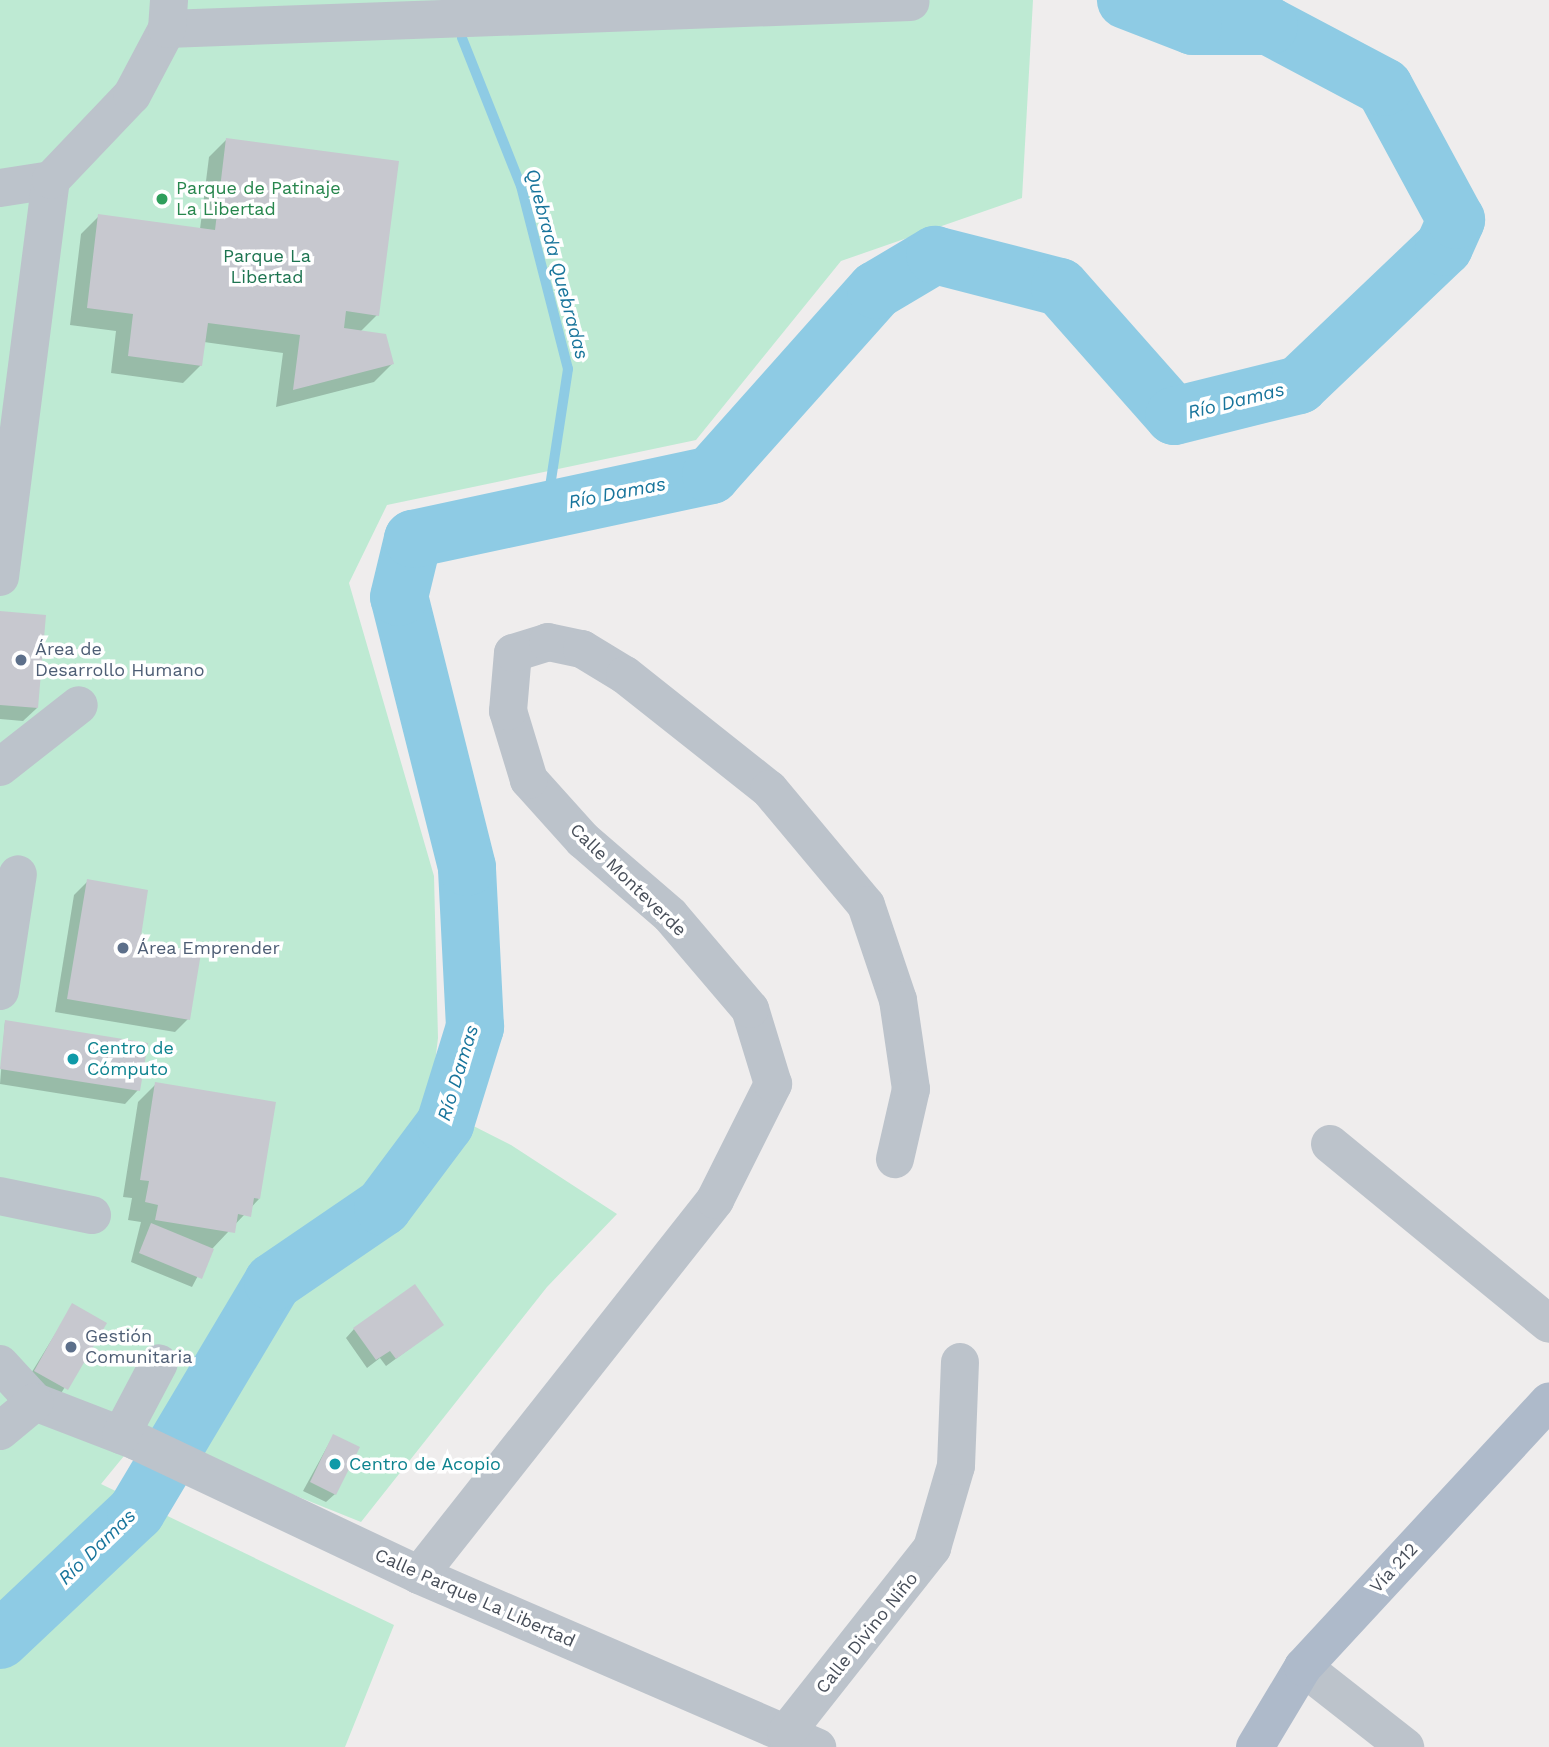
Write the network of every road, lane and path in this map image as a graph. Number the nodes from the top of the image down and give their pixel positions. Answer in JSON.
{"nodes":[{"id":1,"x":911,"y":2,"type":"dead end"},
{"id":2,"x":168,"y":14,"type":"edge"},
{"id":3,"x":51,"y":180,"type":"junction"},
{"id":4,"x":0,"y":188,"type":"edge"},
{"id":5,"x":0,"y":577,"type":"edge"},
{"id":6,"x":79,"y":705,"type":"dead end"},
{"id":7,"x":0,"y":767,"type":"edge"},
{"id":8,"x":18,"y":874,"type":"dead end"},
{"id":9,"x":0,"y":991,"type":"edge"},
{"id":10,"x":1330,"y":1143,"type":"dead end"},
{"id":11,"x":895,"y":1159,"type":"dead end"},
{"id":12,"x":0,"y":1196,"type":"edge"},
{"id":13,"x":92,"y":1215,"type":"dead end"},
{"id":14,"x":1549,"y":1324,"type":"edge"},
{"id":15,"x":960,"y":1362,"type":"dead end"},
{"id":16,"x":159,"y":1363,"type":"dead end"},
{"id":17,"x":0,"y":1364,"type":"edge"},
{"id":18,"x":1549,"y":1401,"type":"edge"},
{"id":19,"x":35,"y":1402,"type":"junction"},
{"id":20,"x":0,"y":1432,"type":"edge"},
{"id":21,"x":129,"y":1438,"type":"junction"},
{"id":22,"x":419,"y":1575,"type":"junction"},
{"id":23,"x":1303,"y":1667,"type":"junction"},
{"id":24,"x":802,"y":1740,"type":"edge"},
{"id":25,"x":1255,"y":1747,"type":"edge"},
{"id":26,"x":1405,"y":1747,"type":"edge"}],
"edges":[{"from":1,"to":2,"type":"street"},
{"from":2,"to":3,"type":"street"},
{"from":3,"to":4,"type":"street"},
{"from":3,"to":5,"type":"street"},
{"from":6,"to":7,"type":"street"},
{"from":8,"to":9,"type":"street"},
{"from":10,"to":14,"type":"street"},
{"from":11,"to":22,"type":"street","name":"Calle Monteverde"},
{"from":12,"to":13,"type":"street"},
{"from":15,"to":24,"type":"street","name":"Calle Divino Niño"},
{"from":16,"to":21,"type":"street"},
{"from":17,"to":19,"type":"street"},
{"from":18,"to":23,"type":"main road","name":"Vía 212"},
{"from":19,"to":20,"type":"street"},
{"from":19,"to":21,"type":"street","name":"Calle Parque La Libertad"},
{"from":21,"to":22,"type":"street","name":"Calle Parque La Libertad"},
{"from":22,"to":24,"type":"street","name":"Calle Parque La Libertad"},
{"from":23,"to":25,"type":"main road","name":"Vía 212"},
{"from":23,"to":26,"type":"street"}]}
